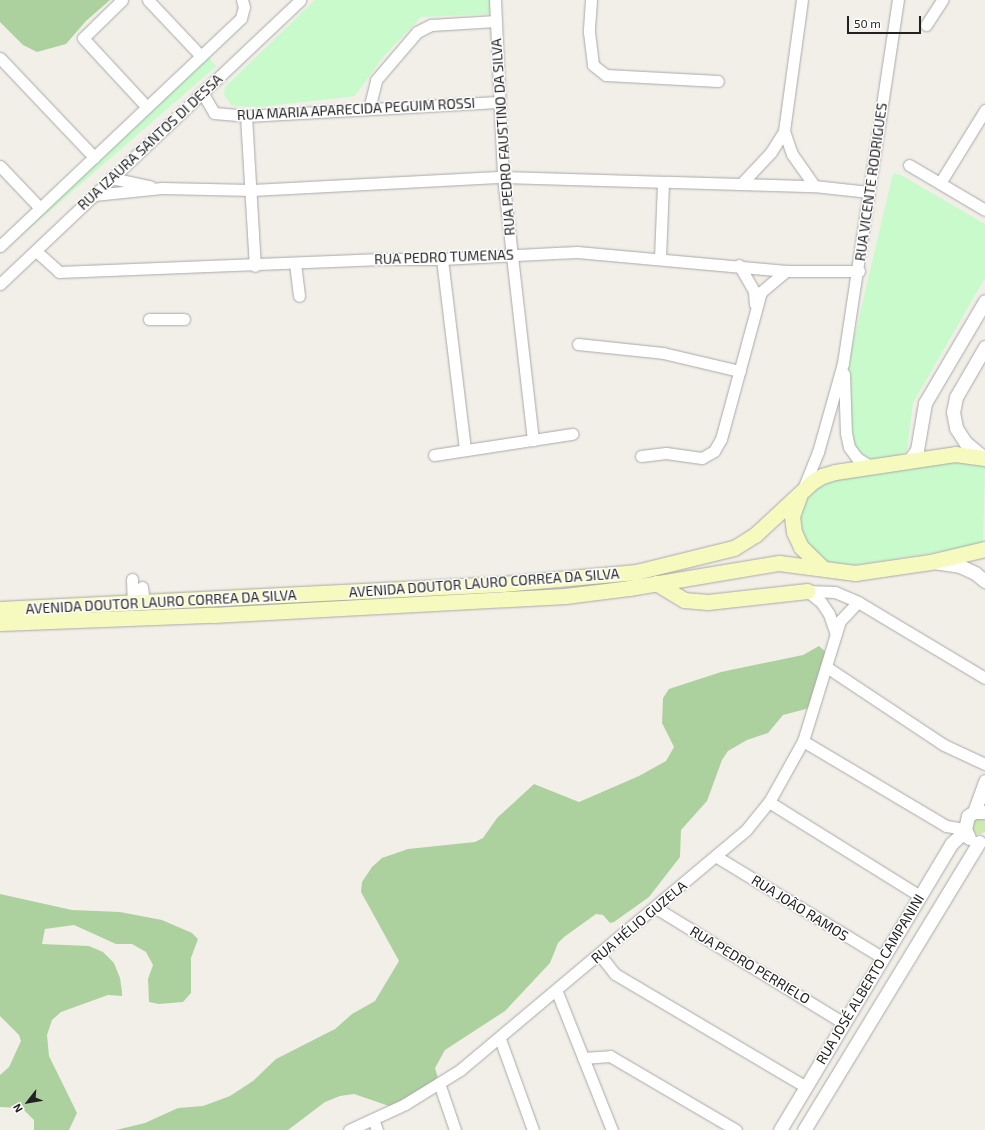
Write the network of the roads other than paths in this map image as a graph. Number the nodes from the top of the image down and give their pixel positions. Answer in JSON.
{"nodes":[{"id":1,"x":122,"y":0,"type":"edge"},
{"id":2,"x":148,"y":0,"type":"edge"},
{"id":3,"x":300,"y":0,"type":"edge"},
{"id":4,"x":495,"y":0,"type":"edge"},
{"id":5,"x":591,"y":0,"type":"edge"},
{"id":6,"x":802,"y":0,"type":"edge"},
{"id":7,"x":898,"y":0,"type":"edge"},
{"id":8,"x":942,"y":0,"type":"edge"},
{"id":9,"x":243,"y":4,"type":"edge"},
{"id":10,"x":496,"y":21,"type":"junction"},
{"id":11,"x":926,"y":25,"type":"dead end"},
{"id":12,"x":201,"y":56,"type":"junction"},
{"id":13,"x":0,"y":58,"type":"edge"},
{"id":14,"x":718,"y":81,"type":"dead end"},
{"id":15,"x":202,"y":92,"type":"junction"},
{"id":16,"x":498,"y":102,"type":"junction"},
{"id":17,"x":148,"y":107,"type":"junction"},
{"id":18,"x":369,"y":109,"type":"junction"},
{"id":19,"x":985,"y":110,"type":"edge"},
{"id":20,"x":246,"y":116,"type":"junction"},
{"id":21,"x":784,"y":131,"type":"junction"},
{"id":22,"x":94,"y":157,"type":"junction"},
{"id":23,"x":908,"y":165,"type":"dead end"},
{"id":24,"x":0,"y":166,"type":"edge"},
{"id":25,"x":504,"y":177,"type":"junction"},
{"id":26,"x":111,"y":178,"type":"junction"},
{"id":27,"x":663,"y":182,"type":"junction"},
{"id":28,"x":940,"y":183,"type":"junction"},
{"id":29,"x":740,"y":184,"type":"junction"},
{"id":30,"x":814,"y":186,"type":"junction"},
{"id":31,"x":162,"y":188,"type":"junction"},
{"id":32,"x":252,"y":190,"type":"junction"},
{"id":33,"x":869,"y":192,"type":"junction"},
{"id":34,"x":94,"y":194,"type":"junction"},
{"id":35,"x":40,"y":208,"type":"junction"},
{"id":36,"x":985,"y":210,"type":"edge"},
{"id":37,"x":0,"y":246,"type":"edge"},
{"id":38,"x":36,"y":251,"type":"junction"},
{"id":39,"x":511,"y":256,"type":"junction"},
{"id":40,"x":660,"y":258,"type":"junction"},
{"id":41,"x":442,"y":259,"type":"junction"},
{"id":42,"x":296,"y":263,"type":"junction"},
{"id":43,"x":739,"y":265,"type":"junction"},
{"id":44,"x":255,"y":266,"type":"junction"},
{"id":45,"x":786,"y":271,"type":"junction"},
{"id":46,"x":859,"y":271,"type":"junction"},
{"id":47,"x":0,"y":284,"type":"edge"},
{"id":48,"x":299,"y":296,"type":"dead end"},
{"id":49,"x":985,"y":301,"type":"edge"},
{"id":50,"x":756,"y":308,"type":"junction"},
{"id":51,"x":148,"y":319,"type":"dead end"},
{"id":52,"x":184,"y":319,"type":"dead end"},
{"id":53,"x":578,"y":344,"type":"dead end"},
{"id":54,"x":985,"y":347,"type":"edge"},
{"id":55,"x":843,"y":363,"type":"junction"},
{"id":56,"x":740,"y":371,"type":"junction"},
{"id":57,"x":826,"y":427,"type":"junction"},
{"id":58,"x":846,"y":433,"type":"junction"},
{"id":59,"x":572,"y":434,"type":"dead end"},
{"id":60,"x":533,"y":440,"type":"junction"},
{"id":61,"x":465,"y":450,"type":"junction"},
{"id":62,"x":434,"y":454,"type":"dead end"},
{"id":63,"x":641,"y":456,"type":"dead end"},
{"id":64,"x":984,"y":458,"type":"edge"},
{"id":65,"x":908,"y":461,"type":"junction"},
{"id":66,"x":870,"y":466,"type":"junction"},
{"id":67,"x":802,"y":491,"type":"junction"},
{"id":68,"x":985,"y":549,"type":"edge"},
{"id":69,"x":930,"y":562,"type":"junction"},
{"id":70,"x":829,"y":571,"type":"junction"},
{"id":71,"x":132,"y":578,"type":"dead end"},
{"id":72,"x":985,"y":581,"type":"edge"},
{"id":73,"x":656,"y":583,"type":"junction"},
{"id":74,"x":142,"y":587,"type":"dead end"},
{"id":75,"x":807,"y":591,"type":"junction"},
{"id":76,"x":858,"y":602,"type":"junction"},
{"id":77,"x":139,"y":603,"type":"junction"},
{"id":78,"x":0,"y":609,"type":"edge"},
{"id":79,"x":0,"y":623,"type":"edge"},
{"id":80,"x":836,"y":634,"type":"junction"},
{"id":81,"x":828,"y":668,"type":"junction"},
{"id":82,"x":985,"y":678,"type":"edge"},
{"id":83,"x":803,"y":741,"type":"junction"},
{"id":84,"x":985,"y":764,"type":"edge"},
{"id":85,"x":985,"y":781,"type":"edge"},
{"id":86,"x":769,"y":802,"type":"junction"},
{"id":87,"x":979,"y":812,"type":"edge"},
{"id":88,"x":965,"y":830,"type":"junction"},
{"id":89,"x":983,"y":842,"type":"edge"},
{"id":90,"x":717,"y":857,"type":"junction"},
{"id":91,"x":920,"y":896,"type":"junction"},
{"id":92,"x":656,"y":908,"type":"junction"},
{"id":93,"x":600,"y":955,"type":"junction"},
{"id":94,"x":882,"y":958,"type":"junction"},
{"id":95,"x":556,"y":992,"type":"junction"},
{"id":96,"x":844,"y":1023,"type":"junction"},
{"id":97,"x":500,"y":1040,"type":"junction"},
{"id":98,"x":583,"y":1058,"type":"junction"},
{"id":99,"x":439,"y":1083,"type":"junction"},
{"id":100,"x":806,"y":1087,"type":"junction"},
{"id":101,"x":373,"y":1119,"type":"junction"},
{"id":102,"x":349,"y":1130,"type":"edge"},
{"id":103,"x":377,"y":1130,"type":"edge"},
{"id":104,"x":455,"y":1130,"type":"edge"},
{"id":105,"x":533,"y":1130,"type":"edge"},
{"id":106,"x":612,"y":1130,"type":"edge"},
{"id":107,"x":736,"y":1130,"type":"edge"},
{"id":108,"x":780,"y":1130,"type":"edge"},
{"id":109,"x":804,"y":1130,"type":"edge"}],
"edges":[{"from":1,"to":17,"type":"street"},
{"from":2,"to":12,"type":"street"},
{"from":3,"to":15,"type":"street","name":"RUA IZAURA SANTOS DI DESSA"},
{"from":4,"to":10,"type":"street","name":"RUA PEDRO FAUSTINO DA SILVA"},
{"from":5,"to":14,"type":"street"},
{"from":6,"to":21,"type":"street"},
{"from":7,"to":33,"type":"street","name":"RUA VICENTE RODRIGUES"},
{"from":8,"to":11,"type":"street"},
{"from":9,"to":12,"type":"street","name":"RUA IZAURA SANTOS DI DESSA"},
{"from":10,"to":16,"type":"street","name":"RUA PEDRO FAUSTINO DA SILVA"},
{"from":10,"to":18,"type":"street"},
{"from":12,"to":17,"type":"street","name":"RUA IZAURA SANTOS DI DESSA"},
{"from":13,"to":22,"type":"street"},
{"from":15,"to":20,"type":"street","name":"RUA MARIA APARECIDA PEGUIM ROSSI"},
{"from":15,"to":26,"type":"street","name":"RUA IZAURA SANTOS DI DESSA"},
{"from":16,"to":18,"type":"street","name":"RUA MARIA APARECIDA PEGUIM ROSSI"},
{"from":16,"to":25,"type":"street","name":"RUA PEDRO FAUSTINO DA SILVA"},
{"from":17,"to":22,"type":"street","name":"RUA IZAURA SANTOS DI DESSA"},
{"from":18,"to":20,"type":"street","name":"RUA MARIA APARECIDA PEGUIM ROSSI"},
{"from":19,"to":28,"type":"street"},
{"from":20,"to":32,"type":"street"},
{"from":21,"to":29,"type":"street"},
{"from":21,"to":30,"type":"street"},
{"from":22,"to":35,"type":"street","name":"RUA IZAURA SANTOS DI DESSA"},
{"from":23,"to":28,"type":"street"},
{"from":24,"to":35,"type":"street"},
{"from":25,"to":27,"type":"street"},
{"from":25,"to":32,"type":"street"},
{"from":25,"to":39,"type":"street","name":"RUA PEDRO FAUSTINO DA SILVA"},
{"from":26,"to":31,"type":"street"},
{"from":26,"to":34,"type":"street","name":"RUA IZAURA SANTOS DI DESSA"},
{"from":27,"to":29,"type":"street"},
{"from":27,"to":40,"type":"street"},
{"from":28,"to":36,"type":"street"},
{"from":29,"to":30,"type":"street"},
{"from":30,"to":33,"type":"street"},
{"from":31,"to":32,"type":"street"},
{"from":31,"to":34,"type":"street"},
{"from":32,"to":44,"type":"street"},
{"from":33,"to":46,"type":"street","name":"RUA VICENTE RODRIGUES"},
{"from":34,"to":38,"type":"street","name":"RUA IZAURA SANTOS DI DESSA"},
{"from":35,"to":37,"type":"street","name":"RUA IZAURA SANTOS DI DESSA"},
{"from":38,"to":44,"type":"street","name":"RUA PEDRO TUMENAS"},
{"from":38,"to":47,"type":"street","name":"RUA IZAURA SANTOS DI DESSA"},
{"from":39,"to":40,"type":"street","name":"RUA PEDRO TUMENAS"},
{"from":39,"to":41,"type":"street","name":"RUA PEDRO TUMENAS"},
{"from":39,"to":60,"type":"street","name":"RUA PEDRO FAUSTINO DA SILVA"},
{"from":40,"to":43,"type":"street","name":"RUA PEDRO TUMENAS"},
{"from":41,"to":42,"type":"street","name":"RUA PEDRO TUMENAS"},
{"from":41,"to":61,"type":"street"},
{"from":42,"to":44,"type":"street","name":"RUA PEDRO TUMENAS"},
{"from":42,"to":48,"type":"street"},
{"from":43,"to":45,"type":"street","name":"RUA PEDRO TUMENAS"},
{"from":43,"to":50,"type":"street"},
{"from":45,"to":46,"type":"street","name":"RUA PEDRO TUMENAS"},
{"from":45,"to":50,"type":"street"},
{"from":46,"to":55,"type":"street","name":"RUA VICENTE RODRIGUES"},
{"from":49,"to":65,"type":"street"},
{"from":50,"to":56,"type":"street"},
{"from":51,"to":52,"type":"street"},
{"from":53,"to":56,"type":"street"},
{"from":54,"to":64,"type":"street"},
{"from":55,"to":57,"type":"street","name":"RUA VICENTE RODRIGUES"},
{"from":55,"to":58,"type":"street","name":"RUA VICENTE RODRIGUES"},
{"from":56,"to":63,"type":"street"},
{"from":57,"to":58,"type":"street"},
{"from":57,"to":67,"type":"street","name":"RUA VICENTE RODRIGUES"},
{"from":58,"to":66,"type":"street","name":"RUA VICENTE RODRIGUES"},
{"from":59,"to":60,"type":"street"},
{"from":60,"to":61,"type":"street"},
{"from":61,"to":62,"type":"street"},
{"from":64,"to":65,"type":"main road","name":"AVENIDA DOUTOR LAURO CORREA DA SILVA"},
{"from":65,"to":66,"type":"main road","name":"AVENIDA DOUTOR LAURO CORREA DA SILVA"},
{"from":66,"to":67,"type":"main road","name":"AVENIDA DOUTOR LAURO CORREA DA SILVA"},
{"from":67,"to":70,"type":"main road"},
{"from":67,"to":77,"type":"main road","name":"AVENIDA DOUTOR LAURO CORREA DA SILVA"},
{"from":68,"to":69,"type":"main road"},
{"from":69,"to":70,"type":"main road"},
{"from":69,"to":72,"type":"street"},
{"from":70,"to":73,"type":"main road"},
{"from":71,"to":77,"type":"street"},
{"from":73,"to":75,"type":"main road"},
{"from":73,"to":79,"type":"main road"},
{"from":74,"to":77,"type":"street"},
{"from":75,"to":76,"type":"street"},
{"from":75,"to":80,"type":"street"},
{"from":76,"to":80,"type":"street","name":"RUA HÉLIO GUZELA"},
{"from":76,"to":82,"type":"street"},
{"from":77,"to":78,"type":"main road","name":"AVENIDA DOUTOR LAURO CORREA DA SILVA"},
{"from":80,"to":81,"type":"street","name":"RUA HÉLIO GUZELA"},
{"from":81,"to":83,"type":"street","name":"RUA HÉLIO GUZELA"},
{"from":81,"to":84,"type":"street"},
{"from":83,"to":86,"type":"street","name":"RUA HÉLIO GUZELA"},
{"from":83,"to":88,"type":"street"},
{"from":85,"to":87,"type":"street"},
{"from":86,"to":90,"type":"street","name":"RUA HÉLIO GUZELA"},
{"from":86,"to":91,"type":"street"},
{"from":87,"to":88,"type":"street","name":"RUA JOSÉ ALBERTO CAMPANINI"},
{"from":88,"to":89,"type":"street"},
{"from":88,"to":91,"type":"street","name":"RUA JOSÉ ALBERTO CAMPANINI"},
{"from":89,"to":109,"type":"street","name":"RUA JOSÉ ALBERTO CAMPANINI"},
{"from":90,"to":92,"type":"street","name":"RUA HÉLIO GUZELA"},
{"from":90,"to":94,"type":"street","name":"RUA JOÃO RAMOS"},
{"from":91,"to":94,"type":"street","name":"RUA JOSÉ ALBERTO CAMPANINI"},
{"from":92,"to":93,"type":"street","name":"RUA HÉLIO GUZELA"},
{"from":92,"to":96,"type":"street","name":"RUA PEDRO PERRIELO"},
{"from":93,"to":95,"type":"street","name":"RUA HÉLIO GUZELA"},
{"from":93,"to":100,"type":"street"},
{"from":94,"to":96,"type":"street","name":"RUA JOSÉ ALBERTO CAMPANINI"},
{"from":95,"to":97,"type":"street","name":"RUA HÉLIO GUZELA"},
{"from":95,"to":98,"type":"street"},
{"from":96,"to":100,"type":"street","name":"RUA JOSÉ ALBERTO CAMPANINI"},
{"from":97,"to":99,"type":"street","name":"RUA HÉLIO GUZELA"},
{"from":97,"to":105,"type":"street"},
{"from":98,"to":106,"type":"street"},
{"from":98,"to":107,"type":"street"},
{"from":99,"to":101,"type":"street","name":"RUA HÉLIO GUZELA"},
{"from":99,"to":104,"type":"street"},
{"from":100,"to":108,"type":"street","name":"RUA JOSÉ ALBERTO CAMPANINI"},
{"from":101,"to":102,"type":"street","name":"RUA HÉLIO GUZELA"},
{"from":101,"to":103,"type":"street"}]}
